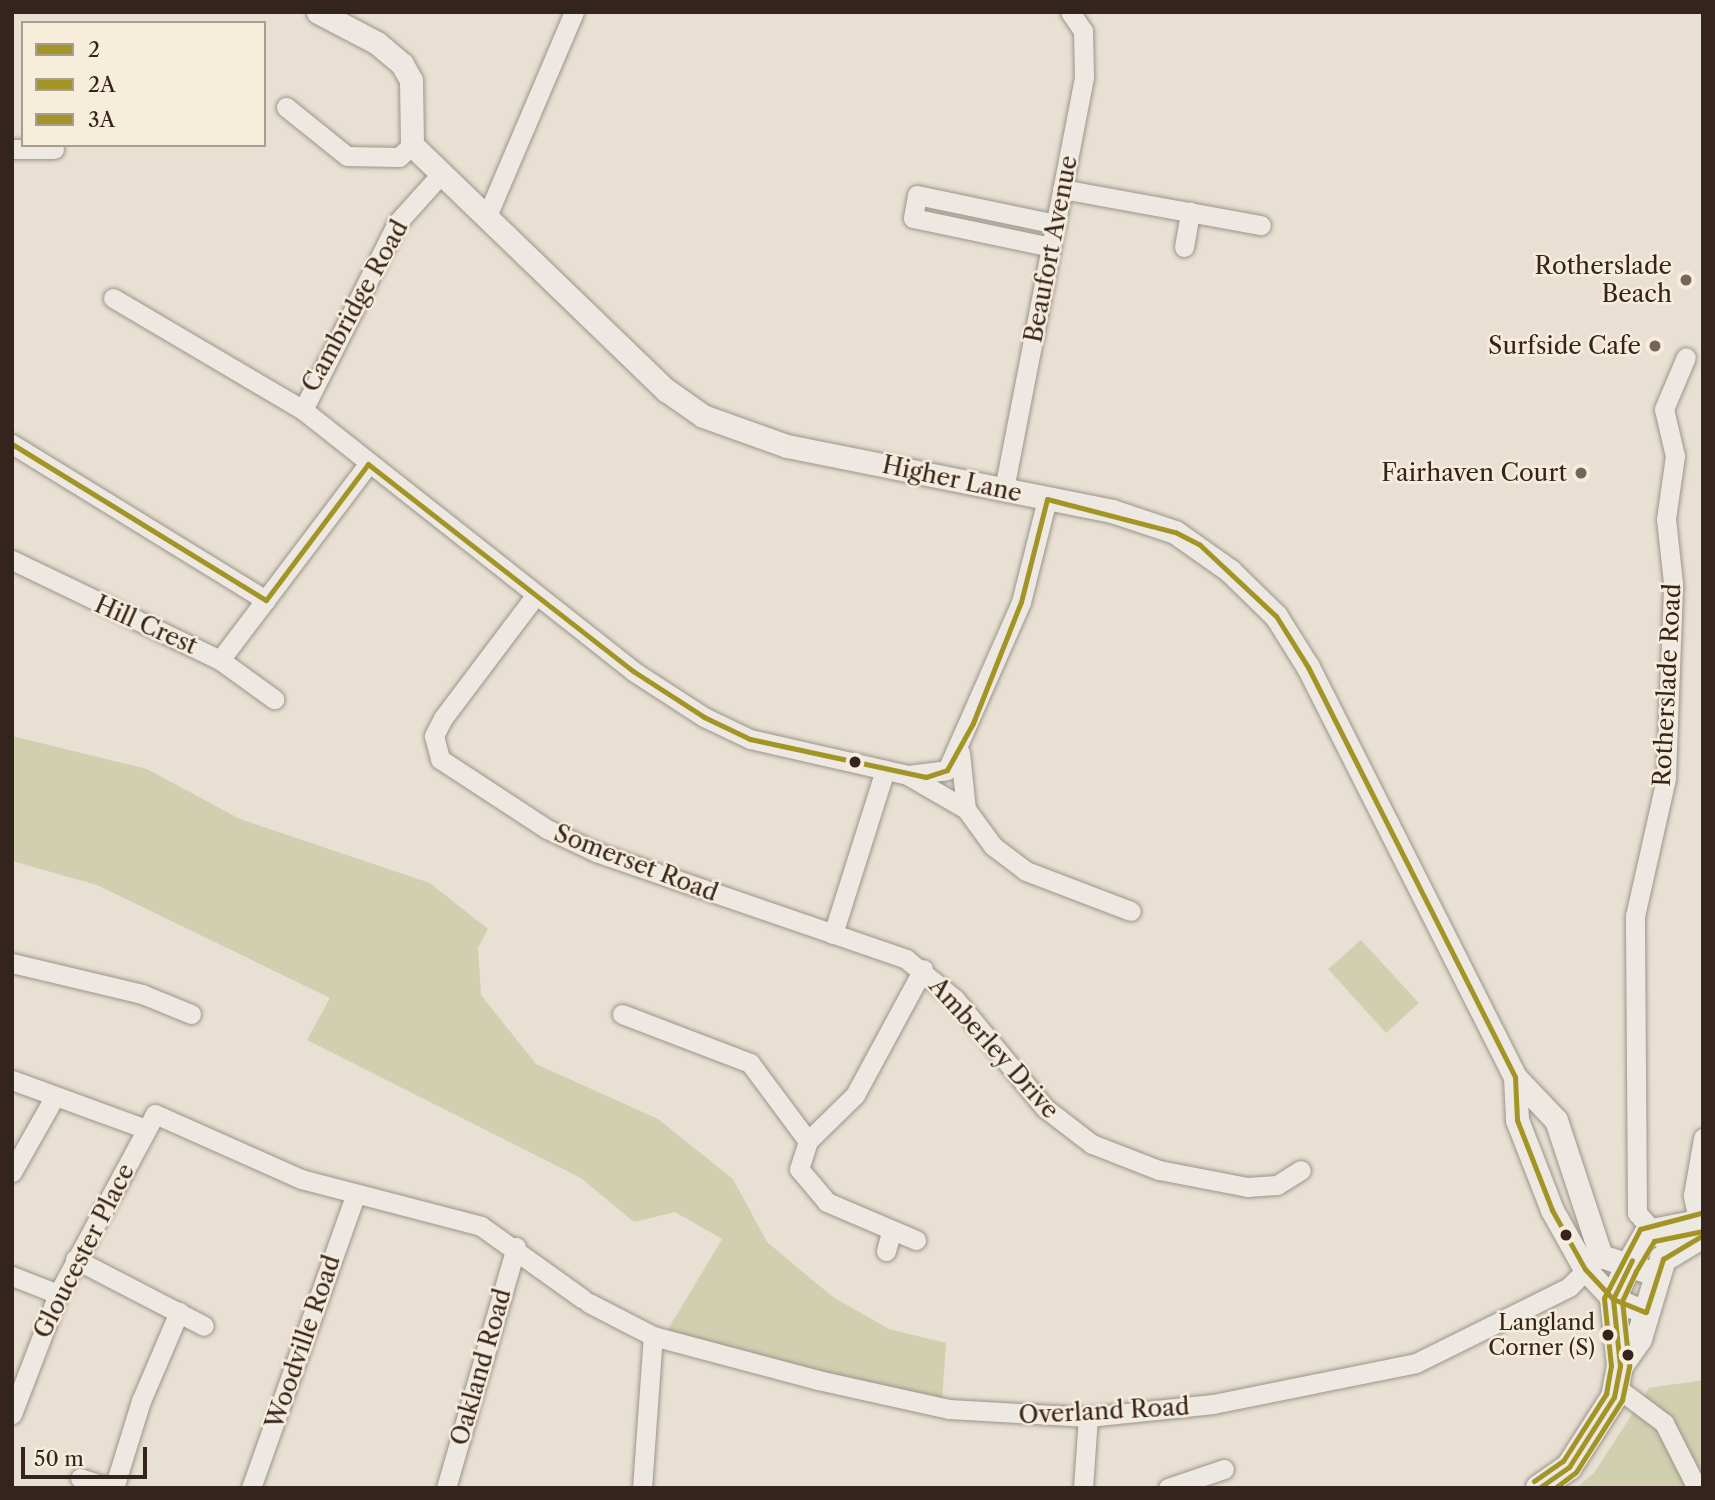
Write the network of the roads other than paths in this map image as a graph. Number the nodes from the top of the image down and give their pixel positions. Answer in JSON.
{"nodes":[{"id":1,"x":318,"y":12,"type":"edge"},
{"id":2,"x":574,"y":12,"type":"edge"},
{"id":3,"x":1070,"y":12,"type":"edge"},
{"id":4,"x":286,"y":107,"type":"dead end"},
{"id":5,"x":412,"y":145,"type":"junction"},
{"id":6,"x":12,"y":149,"type":"edge"},
{"id":7,"x":54,"y":149,"type":"dead end"},
{"id":8,"x":442,"y":174,"type":"junction"},
{"id":9,"x":1062,"y":189,"type":"junction"},
{"id":10,"x":1190,"y":212,"type":"junction"},
{"id":11,"x":487,"y":216,"type":"junction"},
{"id":12,"x":1056,"y":224,"type":"junction"},
{"id":13,"x":1261,"y":225,"type":"dead end"},
{"id":14,"x":1051,"y":247,"type":"junction"},
{"id":15,"x":1184,"y":247,"type":"dead end"},
{"id":16,"x":114,"y":298,"type":"dead end"},
{"id":17,"x":1686,"y":357,"type":"dead end"},
{"id":18,"x":303,"y":410,"type":"junction"},
{"id":19,"x":12,"y":444,"type":"edge"},
{"id":20,"x":368,"y":464,"type":"junction"},
{"id":21,"x":1004,"y":489,"type":"junction"},
{"id":22,"x":1047,"y":499,"type":"junction"},
{"id":23,"x":12,"y":560,"type":"edge"},
{"id":24,"x":535,"y":596,"type":"junction"},
{"id":25,"x":266,"y":600,"type":"junction"},
{"id":26,"x":220,"y":660,"type":"junction"},
{"id":27,"x":274,"y":699,"type":"dead end"},
{"id":28,"x":960,"y":753,"type":"junction"},
{"id":29,"x":885,"y":770,"type":"junction"},
{"id":30,"x":908,"y":775,"type":"junction"},
{"id":31,"x":966,"y":809,"type":"junction"},
{"id":32,"x":1131,"y":911,"type":"dead end"},
{"id":33,"x":834,"y":934,"type":"junction"},
{"id":34,"x":12,"y":962,"type":"edge"},
{"id":35,"x":923,"y":969,"type":"junction"},
{"id":36,"x":191,"y":1014,"type":"dead end"},
{"id":37,"x":622,"y":1014,"type":"dead end"},
{"id":38,"x":1515,"y":1077,"type":"junction"},
{"id":39,"x":12,"y":1080,"type":"edge"},
{"id":40,"x":55,"y":1096,"type":"junction"},
{"id":41,"x":145,"y":1129,"type":"junction"},
{"id":42,"x":1703,"y":1138,"type":"edge"},
{"id":43,"x":808,"y":1141,"type":"junction"},
{"id":44,"x":1301,"y":1170,"type":"dead end"},
{"id":45,"x":12,"y":1172,"type":"edge"},
{"id":46,"x":355,"y":1196,"type":"junction"},
{"id":47,"x":1696,"y":1232,"type":"edge"},
{"id":48,"x":1648,"y":1233,"type":"junction"},
{"id":49,"x":916,"y":1240,"type":"dead end"},
{"id":50,"x":516,"y":1247,"type":"junction"},
{"id":51,"x":75,"y":1259,"type":"junction"},
{"id":52,"x":1593,"y":1262,"type":"junction"},
{"id":53,"x":1628,"y":1266,"type":"junction"},
{"id":54,"x":1654,"y":1274,"type":"junction"},
{"id":55,"x":12,"y":1276,"type":"edge"},
{"id":56,"x":58,"y":1294,"type":"junction"},
{"id":57,"x":1613,"y":1299,"type":"junction"},
{"id":58,"x":1646,"y":1311,"type":"junction"},
{"id":59,"x":179,"y":1312,"type":"junction"},
{"id":60,"x":204,"y":1326,"type":"dead end"},
{"id":61,"x":653,"y":1336,"type":"junction"},
{"id":62,"x":1618,"y":1376,"type":"junction"},
{"id":63,"x":12,"y":1414,"type":"edge"},
{"id":64,"x":1088,"y":1417,"type":"junction"},
{"id":65,"x":1224,"y":1469,"type":"dead end"},
{"id":66,"x":80,"y":1478,"type":"dead end"},
{"id":67,"x":111,"y":1488,"type":"edge"},
{"id":68,"x":251,"y":1488,"type":"edge"},
{"id":69,"x":446,"y":1488,"type":"edge"},
{"id":70,"x":642,"y":1488,"type":"edge"},
{"id":71,"x":1083,"y":1488,"type":"edge"},
{"id":72,"x":1168,"y":1488,"type":"edge"},
{"id":73,"x":1539,"y":1488,"type":"edge"},
{"id":74,"x":1697,"y":1488,"type":"edge"}],
"edges":[{"from":1,"to":5,"type":"street"},
{"from":2,"to":11,"type":"street"},
{"from":3,"to":9,"type":"street","name":"Beaufort Avenue"},
{"from":4,"to":5,"type":"street"},
{"from":5,"to":8,"type":"street","name":"Higher Lane"},
{"from":6,"to":7,"type":"street"},
{"from":8,"to":11,"type":"street","name":"Higher Lane"},
{"from":8,"to":18,"type":"street","name":"Cambridge Road"},
{"from":9,"to":10,"type":"street"},
{"from":9,"to":12,"type":"street","name":"Beaufort Avenue"},
{"from":10,"to":13,"type":"street"},
{"from":10,"to":15,"type":"street"},
{"from":11,"to":21,"type":"street","name":"Higher Lane"},
{"from":12,"to":14,"type":"street","name":"Beaufort Avenue"},
{"from":12,"to":14,"type":"street"},
{"from":14,"to":21,"type":"street","name":"Beaufort Avenue"},
{"from":16,"to":18,"type":"street"},
{"from":17,"to":48,"type":"street","name":"Rotherslade Road"},
{"from":18,"to":20,"type":"street","name":"Cambridge Road"},
{"from":19,"to":25,"type":"street"},
{"from":20,"to":24,"type":"street","name":"Cambridge Road"},
{"from":20,"to":25,"type":"street"},
{"from":21,"to":22,"type":"street","name":"Higher Lane"},
{"from":22,"to":28,"type":"street"},
{"from":22,"to":38,"type":"street","name":"Higher Lane"},
{"from":23,"to":26,"type":"street","name":"Hill Crest"},
{"from":24,"to":29,"type":"street","name":"Cambridge Road"},
{"from":24,"to":33,"type":"street","name":"Somerset Road"},
{"from":25,"to":26,"type":"street"},
{"from":26,"to":27,"type":"street","name":"Hill Crest"},
{"from":28,"to":30,"type":"street","name":"Cambridge Road"},
{"from":28,"to":31,"type":"street"},
{"from":29,"to":30,"type":"street","name":"Cambridge Road"},
{"from":29,"to":33,"type":"street"},
{"from":30,"to":31,"type":"street"},
{"from":31,"to":32,"type":"street"},
{"from":33,"to":35,"type":"street","name":"Somerset Road"},
{"from":34,"to":36,"type":"street"},
{"from":35,"to":43,"type":"street"},
{"from":35,"to":44,"type":"street","name":"Amberley Drive"},
{"from":37,"to":43,"type":"street"},
{"from":38,"to":52,"type":"street","name":"Higher Lane"},
{"from":38,"to":52,"type":"street","name":"Higher Lane"},
{"from":39,"to":40,"type":"street"},
{"from":40,"to":41,"type":"street"},
{"from":40,"to":45,"type":"street"},
{"from":41,"to":46,"type":"street","name":"Overland Road"},
{"from":41,"to":51,"type":"street","name":"Gloucester Place"},
{"from":42,"to":47,"type":"street"},
{"from":43,"to":49,"type":"street"},
{"from":46,"to":50,"type":"street","name":"Overland Road"},
{"from":46,"to":68,"type":"street","name":"Woodville Road"},
{"from":47,"to":48,"type":"main road"},
{"from":47,"to":54,"type":"main road"},
{"from":48,"to":53,"type":"main road"},
{"from":50,"to":61,"type":"street","name":"Overland Road"},
{"from":50,"to":69,"type":"street","name":"Oakland Road"},
{"from":51,"to":56,"type":"street","name":"Gloucester Place"},
{"from":51,"to":59,"type":"street"},
{"from":52,"to":53,"type":"street"},
{"from":52,"to":57,"type":"street","name":"Higher Lane"},
{"from":52,"to":64,"type":"street","name":"Overland Road"},
{"from":53,"to":54,"type":"street"},
{"from":53,"to":57,"type":"main road"},
{"from":54,"to":58,"type":"main road"},
{"from":55,"to":56,"type":"street"},
{"from":56,"to":63,"type":"street","name":"Gloucester Place"},
{"from":57,"to":58,"type":"street","name":"Higher Lane"},
{"from":57,"to":62,"type":"main road"},
{"from":58,"to":62,"type":"main road"},
{"from":59,"to":60,"type":"street"},
{"from":59,"to":67,"type":"street"},
{"from":61,"to":64,"type":"street","name":"Overland Road"},
{"from":61,"to":70,"type":"street"},
{"from":62,"to":73,"type":"main road"},
{"from":62,"to":74,"type":"street"},
{"from":64,"to":71,"type":"street"},
{"from":65,"to":72,"type":"street"},
{"from":66,"to":67,"type":"street"}]}
